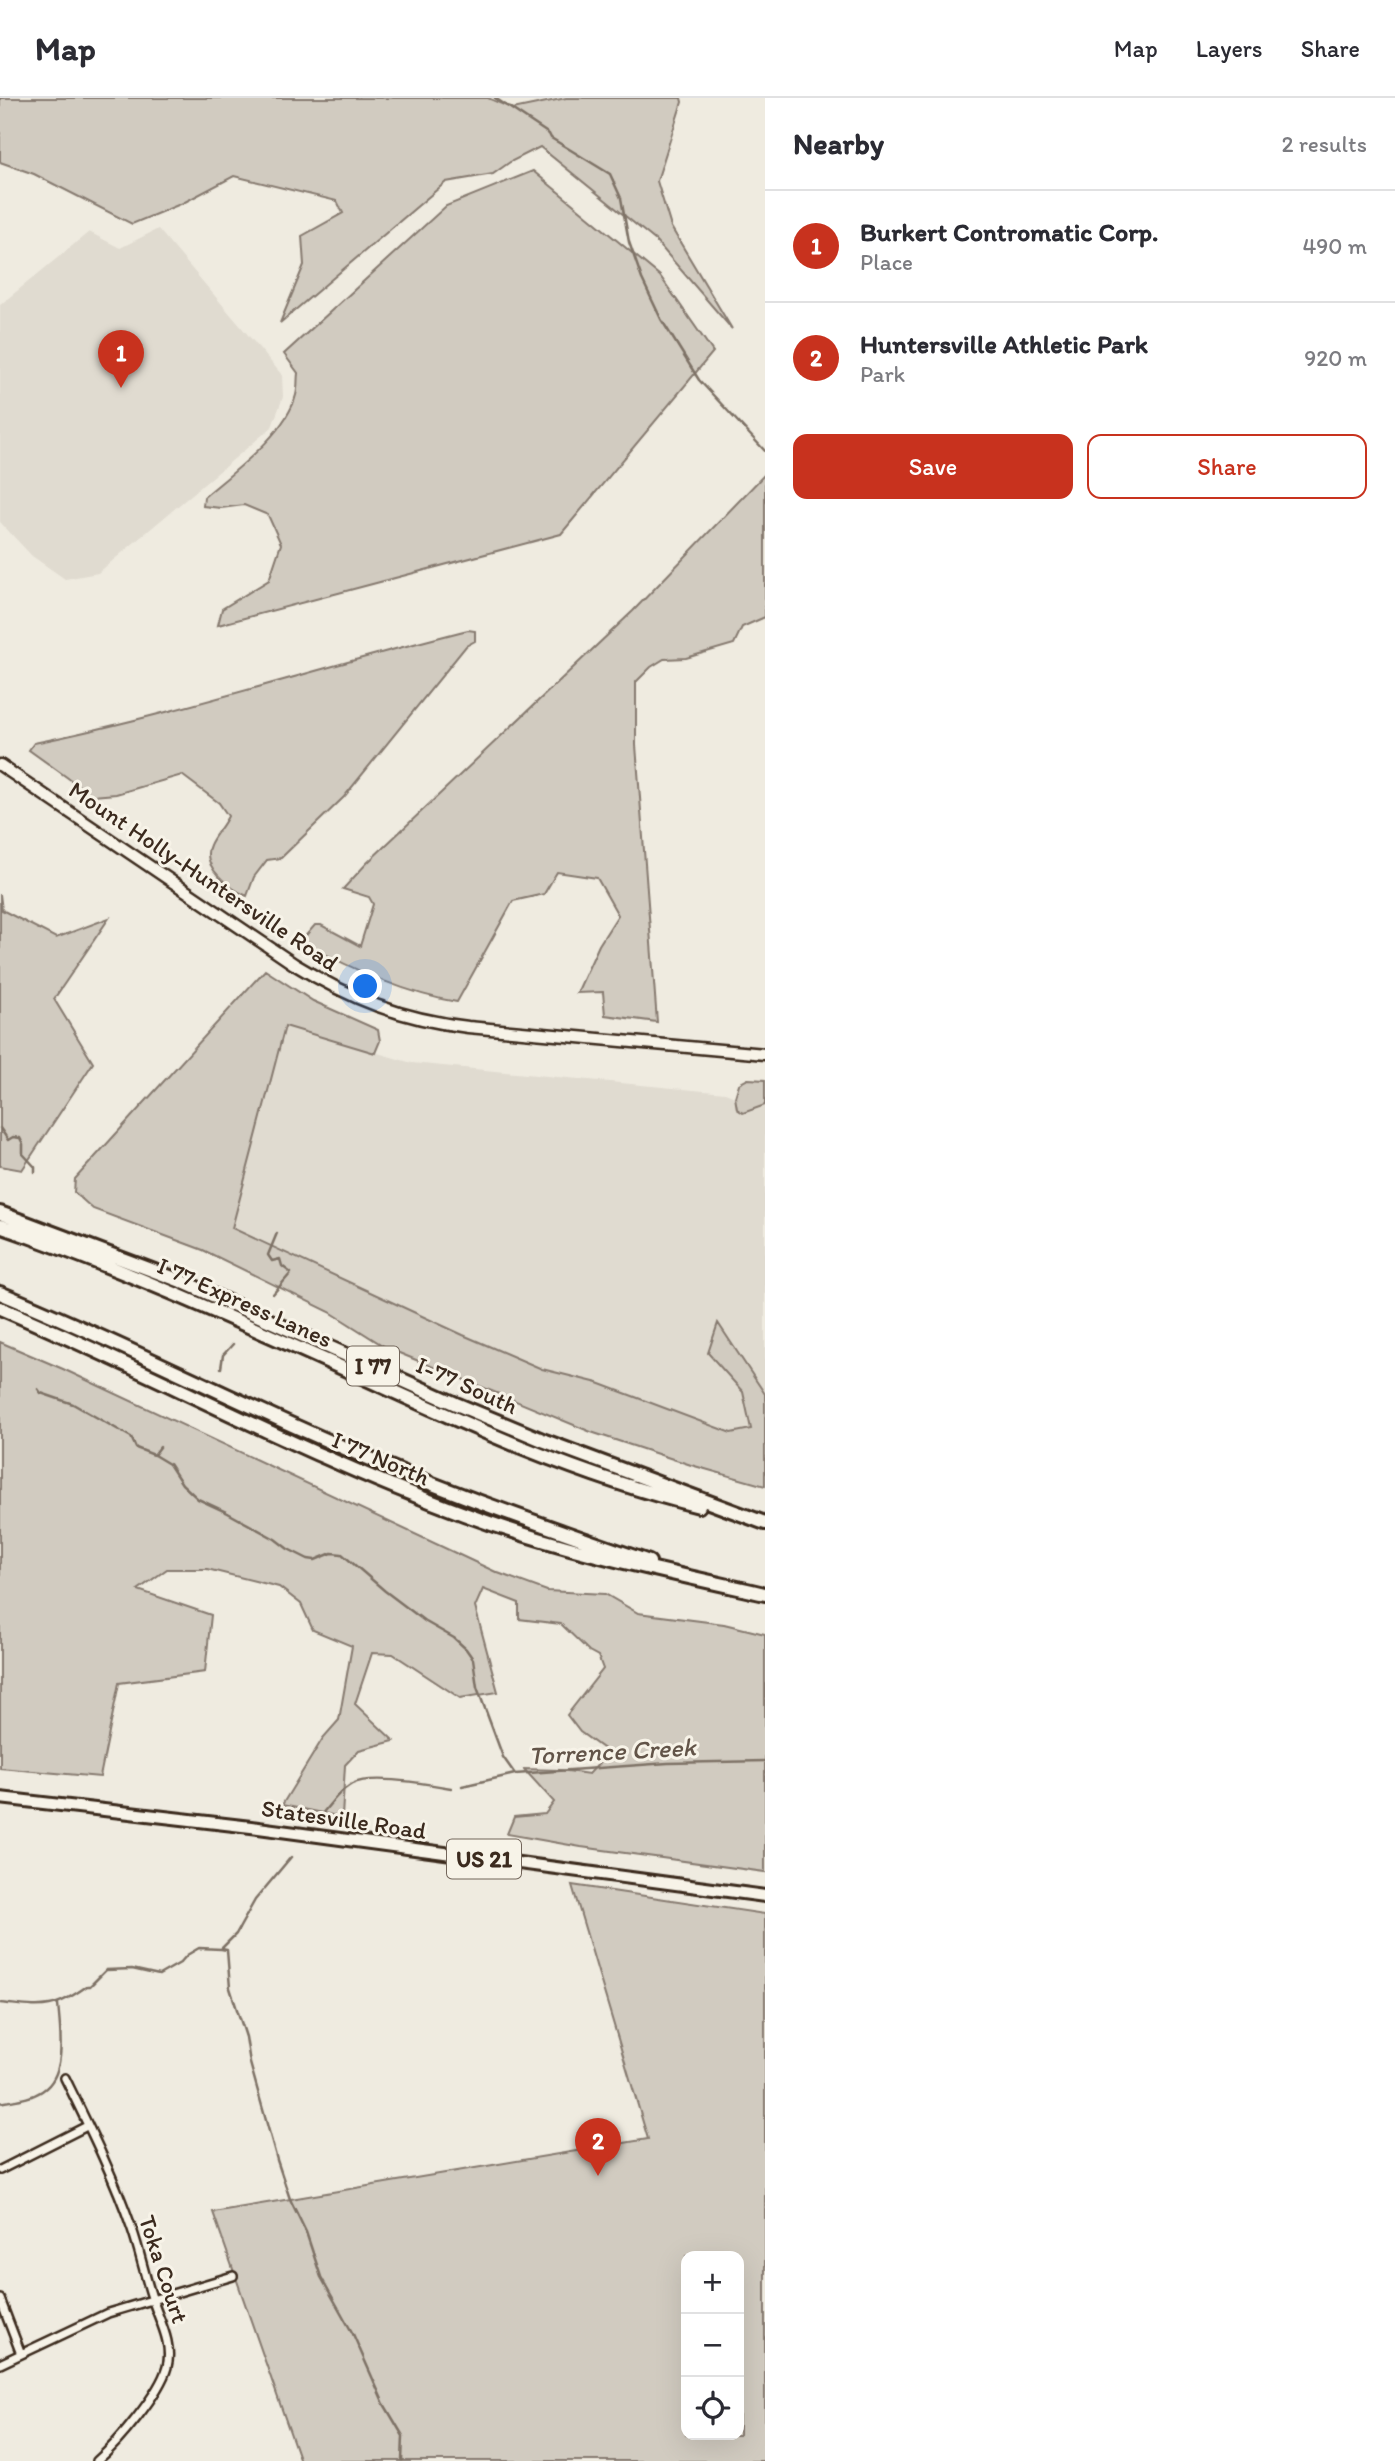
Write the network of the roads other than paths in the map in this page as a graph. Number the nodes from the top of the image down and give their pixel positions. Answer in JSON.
{"nodes":[{"id":1,"x":0,"y":765,"type":"edge"},
{"id":2,"x":765,"y":1054,"type":"edge"},
{"id":3,"x":0,"y":1213,"type":"edge"},
{"id":4,"x":0,"y":1226,"type":"edge"},
{"id":5,"x":0,"y":1293,"type":"edge"},
{"id":6,"x":0,"y":1308,"type":"edge"},
{"id":7,"x":747,"y":1518,"type":"junction"},
{"id":8,"x":765,"y":1523,"type":"edge"},
{"id":9,"x":694,"y":1577,"type":"junction"},
{"id":10,"x":765,"y":1594,"type":"edge"},
{"id":11,"x":0,"y":1798,"type":"edge"},
{"id":12,"x":765,"y":1896,"type":"edge"},
{"id":13,"x":65,"y":2078,"type":"dead end"},
{"id":14,"x":87,"y":2126,"type":"junction"},
{"id":15,"x":0,"y":2170,"type":"edge"},
{"id":16,"x":233,"y":2276,"type":"dead end"},
{"id":17,"x":0,"y":2299,"type":"edge"},
{"id":18,"x":152,"y":2300,"type":"junction"},
{"id":19,"x":21,"y":2354,"type":"junction"},
{"id":20,"x":0,"y":2364,"type":"edge"},
{"id":21,"x":97,"y":2461,"type":"edge"}],
"edges":[{"from":1,"to":2,"type":"main road","name":"Mount Holly-Huntersville Road"},
{"from":3,"to":7,"type":"highway","name":"I-77 South","number":"I 77"},
{"from":4,"to":7,"type":"highway","name":"I 77 Express Lanes","number":"I 77"},
{"from":5,"to":9,"type":"highway"},
{"from":6,"to":9,"type":"highway","name":"I 77 North"},
{"from":7,"to":8,"type":"highway","name":"I-77 South","number":"I 77"},
{"from":9,"to":10,"type":"highway","name":"I 77 North"},
{"from":11,"to":12,"type":"main road","name":"Statesville Road","number":"US 21"},
{"from":13,"to":14,"type":"street","name":"Toka Court"},
{"from":14,"to":15,"type":"street"},
{"from":14,"to":18,"type":"street","name":"Toka Court"},
{"from":16,"to":18,"type":"street"},
{"from":17,"to":19,"type":"street"},
{"from":18,"to":19,"type":"street"},
{"from":18,"to":21,"type":"street","name":"Toka Court"},
{"from":19,"to":20,"type":"street"}]}
